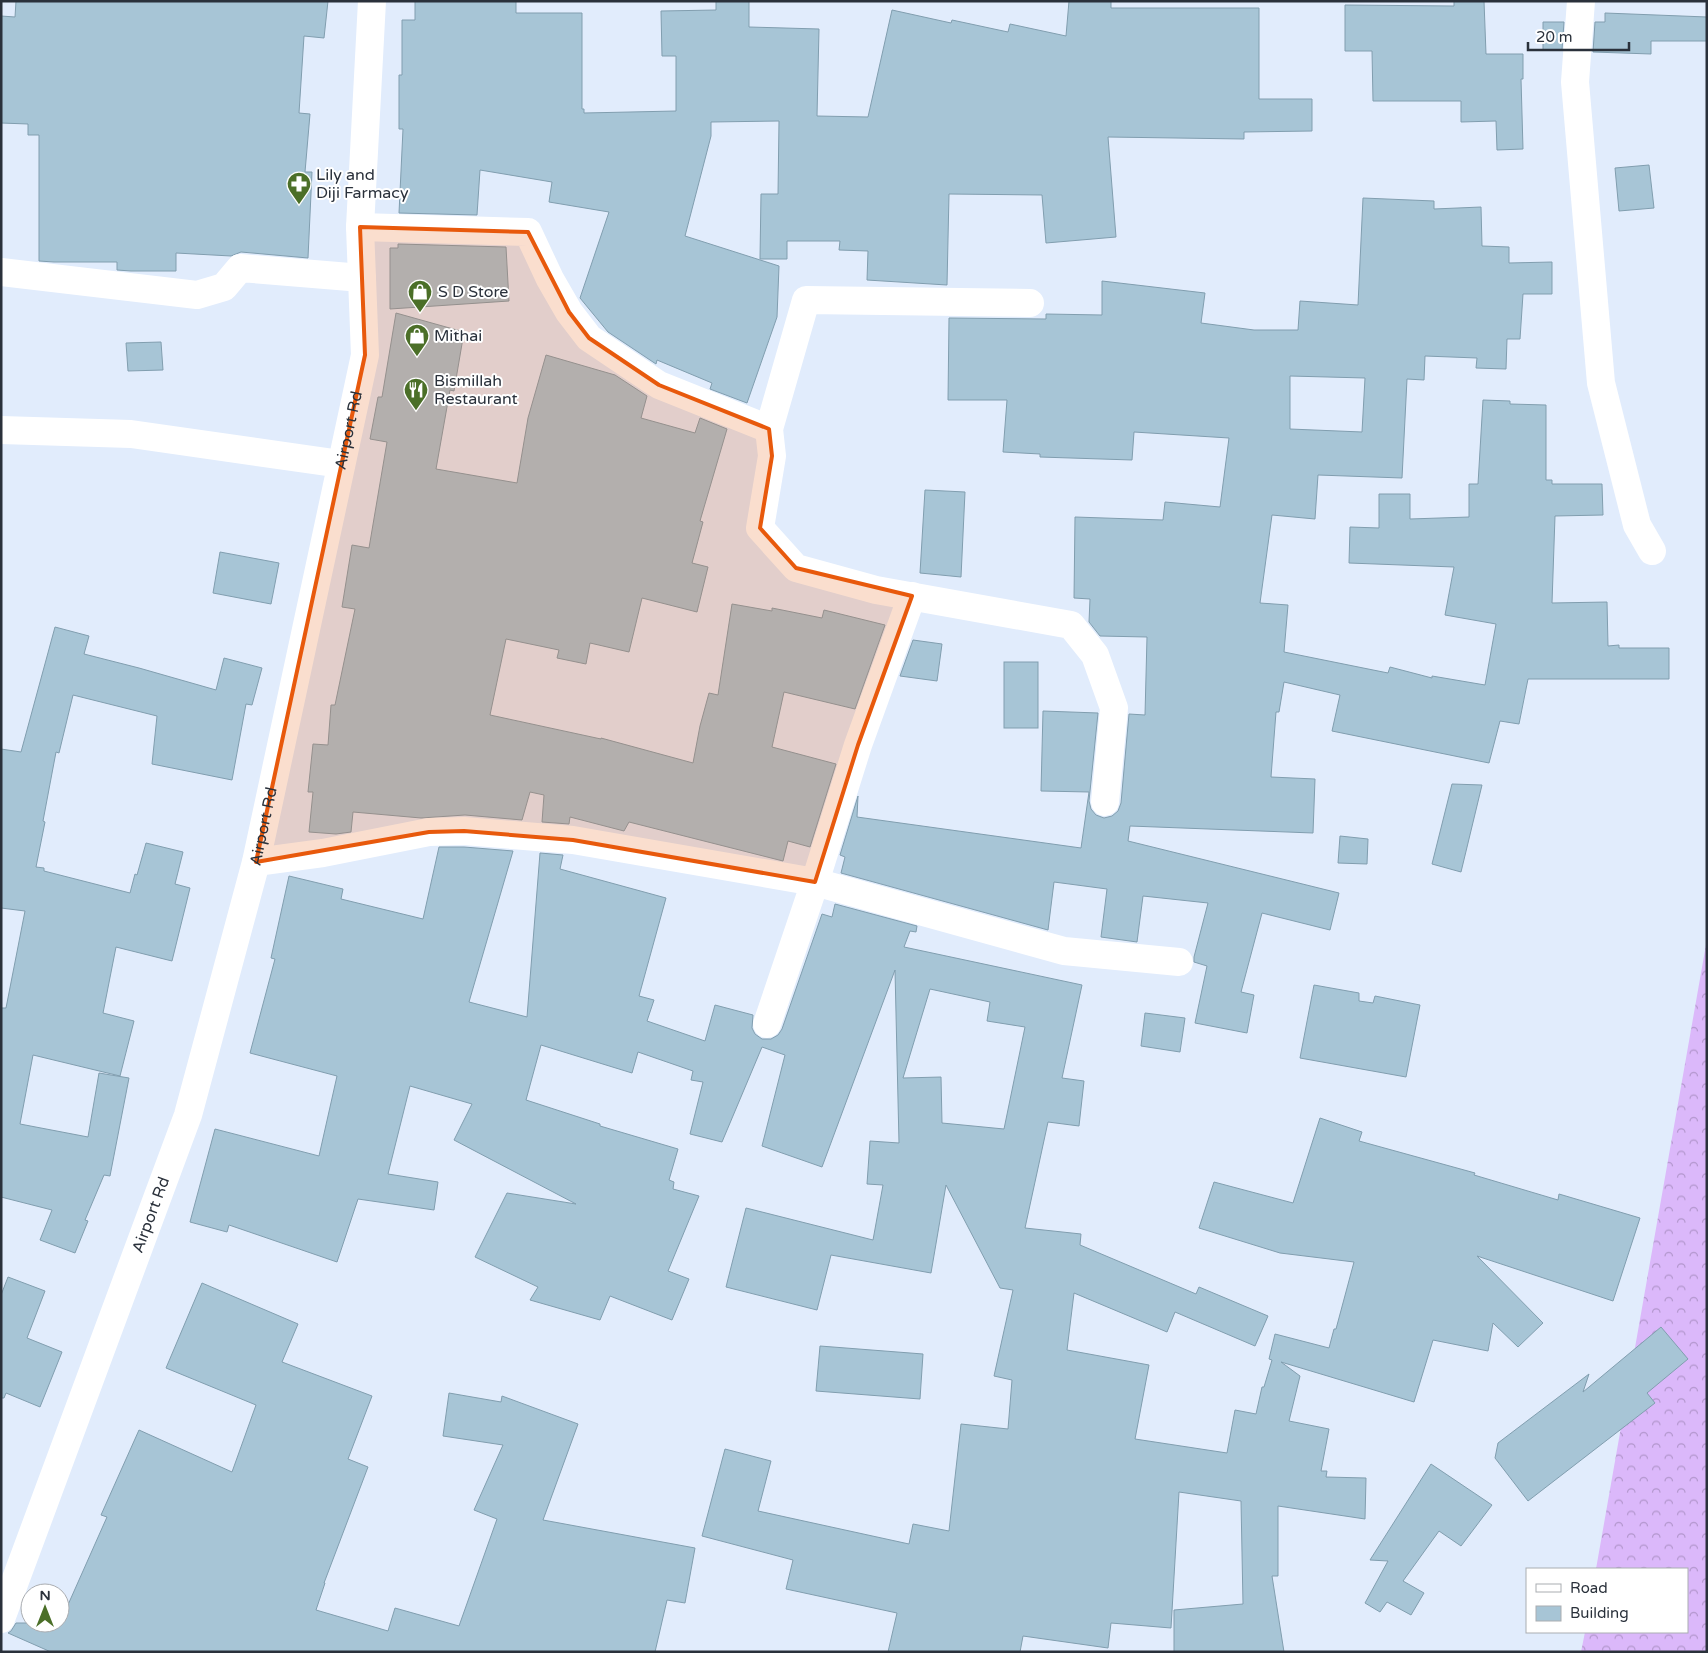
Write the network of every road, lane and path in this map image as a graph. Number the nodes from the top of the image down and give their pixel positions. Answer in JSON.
{"nodes":[{"id":1,"x":372,"y":1,"type":"edge"},
{"id":2,"x":1582,"y":1,"type":"edge"},
{"id":3,"x":360,"y":227,"type":"junction"},
{"id":4,"x":1,"y":272,"type":"edge"},
{"id":5,"x":362,"y":278,"type":"junction"},
{"id":6,"x":1030,"y":304,"type":"dead end"},
{"id":7,"x":769,"y":429,"type":"junction"},
{"id":8,"x":1,"y":430,"type":"edge"},
{"id":9,"x":341,"y":464,"type":"junction"},
{"id":10,"x":1652,"y":550,"type":"dead end"},
{"id":11,"x":912,"y":596,"type":"junction"},
{"id":12,"x":1105,"y":802,"type":"dead end"},
{"id":13,"x":256,"y":862,"type":"junction"},
{"id":14,"x":815,"y":882,"type":"junction"},
{"id":15,"x":1179,"y":962,"type":"dead end"},
{"id":16,"x":767,"y":1024,"type":"dead end"},
{"id":17,"x":1,"y":1619,"type":"edge"}],
"edges":[{"from":1,"to":3,"type":"street","name":"Airport Rd"},
{"from":2,"to":10,"type":"street"},
{"from":3,"to":5,"type":"street","name":"Airport Rd"},
{"from":3,"to":7,"type":"street"},
{"from":4,"to":5,"type":"street"},
{"from":5,"to":9,"type":"street","name":"Airport Rd"},
{"from":6,"to":7,"type":"street"},
{"from":7,"to":11,"type":"street"},
{"from":8,"to":9,"type":"street"},
{"from":9,"to":13,"type":"street","name":"Airport Rd"},
{"from":11,"to":12,"type":"street"},
{"from":11,"to":14,"type":"street"},
{"from":13,"to":14,"type":"street"},
{"from":13,"to":17,"type":"street","name":"Airport Rd"},
{"from":14,"to":15,"type":"street"},
{"from":14,"to":16,"type":"street"}]}
